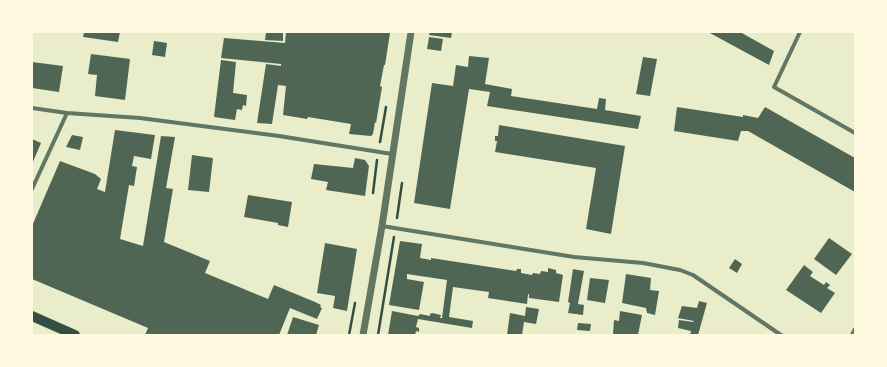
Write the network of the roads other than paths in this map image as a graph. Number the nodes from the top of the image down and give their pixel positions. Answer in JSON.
{"nodes":[{"id":1,"x":411,"y":32,"type":"edge"},
{"id":2,"x":800,"y":32,"type":"edge"},
{"id":3,"x":32,"y":108,"type":"edge"},
{"id":4,"x":67,"y":113,"type":"junction"},
{"id":5,"x":855,"y":133,"type":"edge"},
{"id":6,"x":392,"y":154,"type":"junction"},
{"id":7,"x":32,"y":189,"type":"edge"},
{"id":8,"x":382,"y":226,"type":"junction"},
{"id":9,"x":32,"y":316,"type":"edge"},
{"id":10,"x":855,"y":330,"type":"edge"},
{"id":11,"x":75,"y":335,"type":"edge"},
{"id":12,"x":363,"y":335,"type":"edge"},
{"id":13,"x":781,"y":335,"type":"edge"},
{"id":14,"x":852,"y":335,"type":"edge"}],
"edges":[{"from":1,"to":6,"type":"street"},
{"from":2,"to":5,"type":"street"},
{"from":3,"to":4,"type":"street"},
{"from":4,"to":6,"type":"street"},
{"from":4,"to":7,"type":"street"},
{"from":6,"to":8,"type":"street"},
{"from":8,"to":12,"type":"street"},
{"from":8,"to":13,"type":"street"},
{"from":9,"to":11,"type":"main road"},
{"from":10,"to":14,"type":"street"}]}
